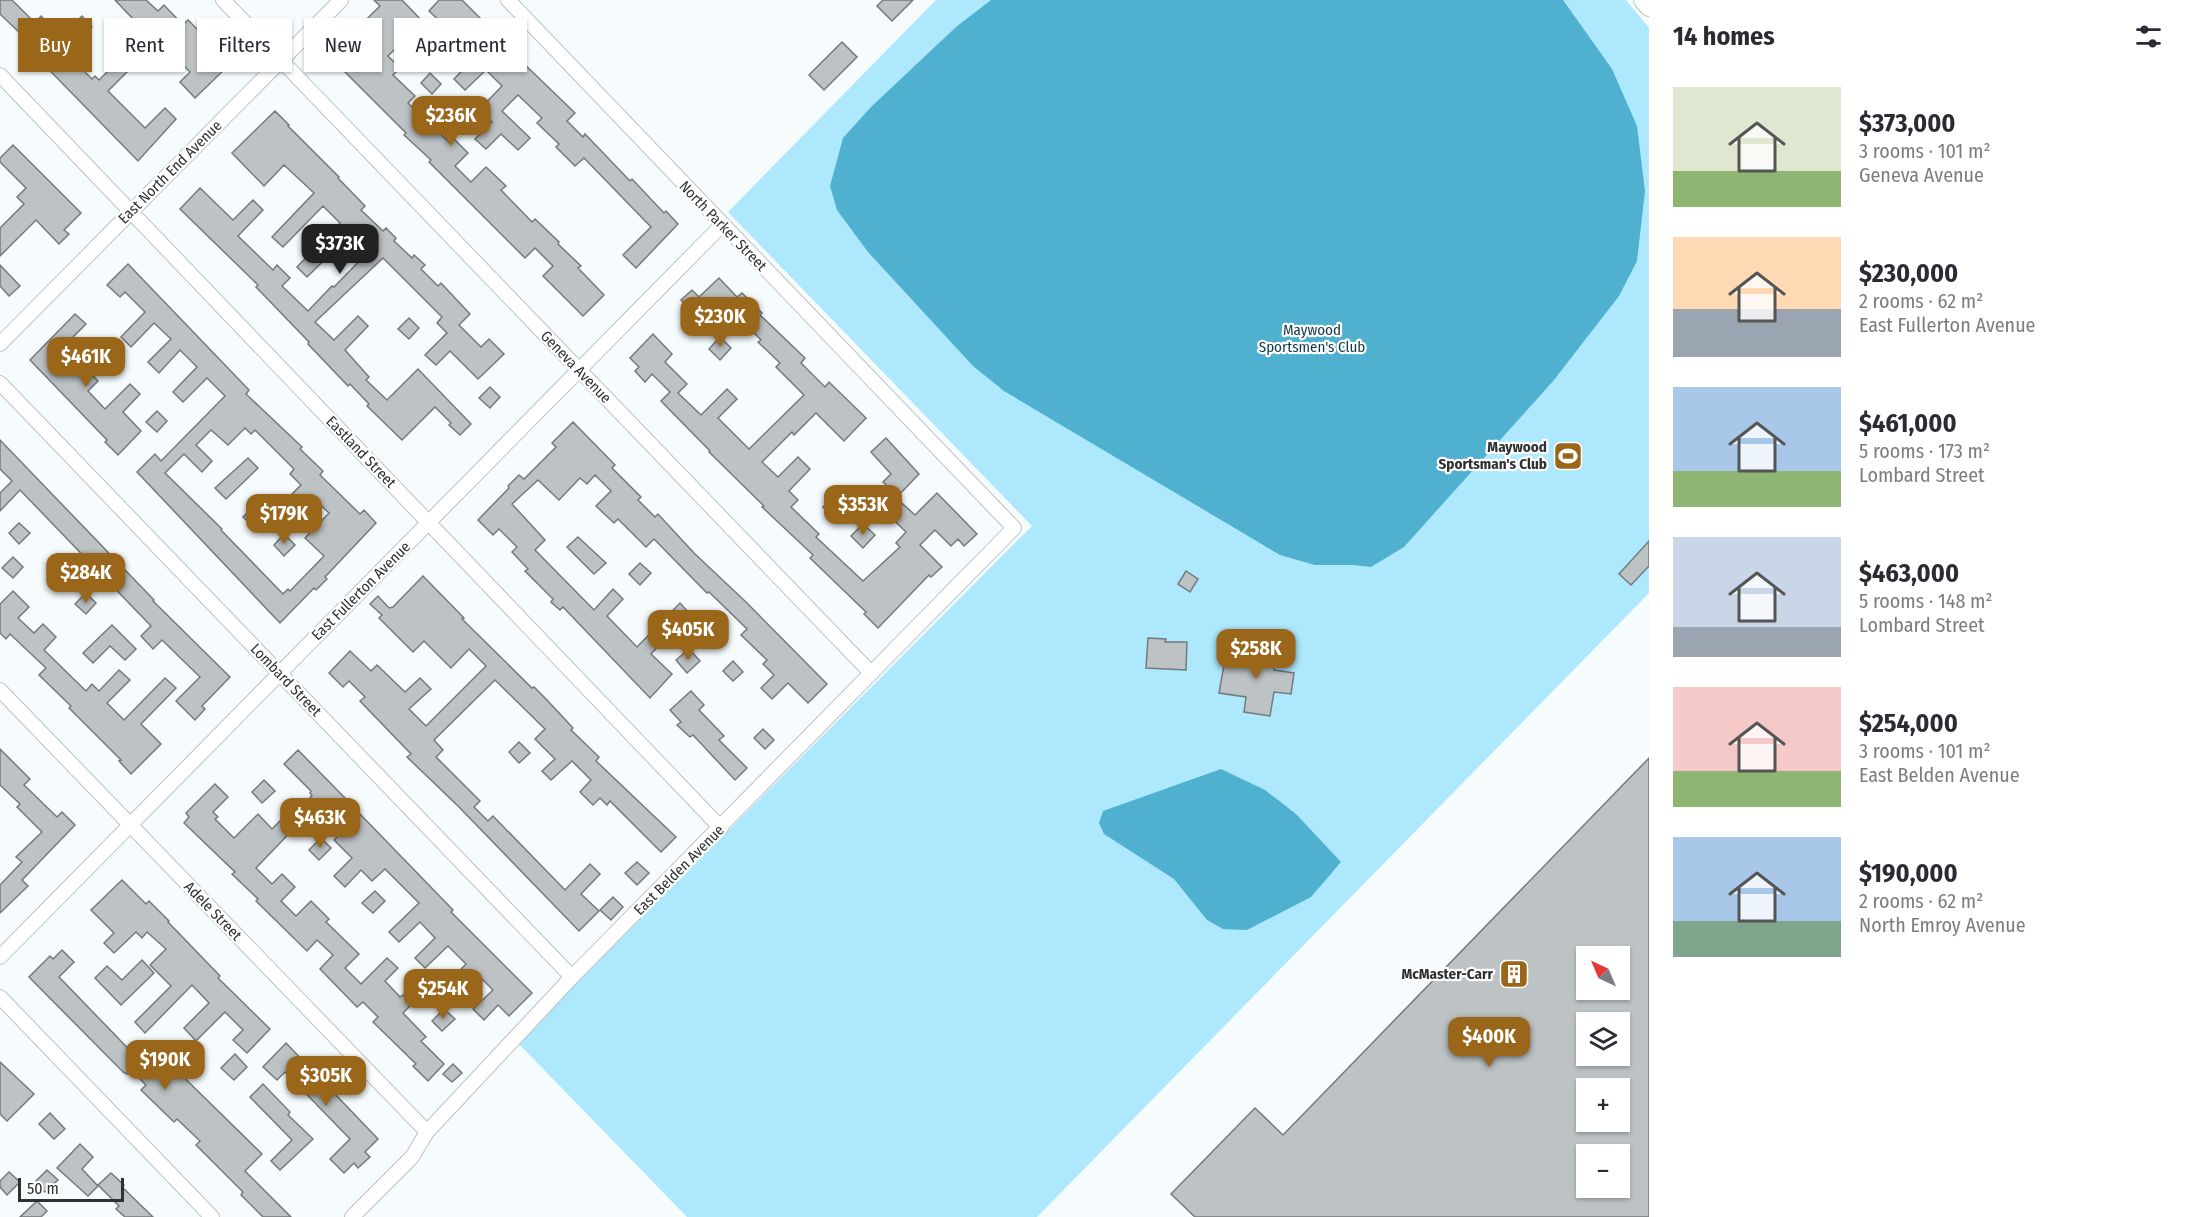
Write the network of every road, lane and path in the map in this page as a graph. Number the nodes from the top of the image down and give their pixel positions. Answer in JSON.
{"nodes":[{"id":1,"x":223,"y":0,"type":"edge"},
{"id":2,"x":341,"y":0,"type":"edge"},
{"id":3,"x":508,"y":0,"type":"edge"},
{"id":4,"x":1643,"y":0,"type":"edge"},
{"id":5,"x":1649,"y":7,"type":"edge"},
{"id":6,"x":240,"y":18,"type":"edge"},
{"id":7,"x":292,"y":49,"type":"edge"},
{"id":8,"x":269,"y":72,"type":"edge"},
{"id":9,"x":291,"y":72,"type":"edge"},
{"id":10,"x":0,"y":75,"type":"edge"},
{"id":11,"x":131,"y":212,"type":"junction"},
{"id":12,"x":722,"y":225,"type":"junction"},
{"id":13,"x":0,"y":344,"type":"edge"},
{"id":14,"x":579,"y":370,"type":"junction"},
{"id":15,"x":0,"y":383,"type":"edge"},
{"id":16,"x":429,"y":522,"type":"junction"},
{"id":17,"x":1014,"y":528,"type":"joint"},
{"id":18,"x":871,"y":673,"type":"junction"},
{"id":19,"x":279,"y":674,"type":"junction"},
{"id":20,"x":0,"y":690,"type":"edge"},
{"id":21,"x":130,"y":825,"type":"junction"},
{"id":22,"x":721,"y":828,"type":"junction"},
{"id":23,"x":0,"y":957,"type":"edge"},
{"id":24,"x":572,"y":977,"type":"junction"},
{"id":25,"x":0,"y":997,"type":"edge"},
{"id":26,"x":426,"y":1132,"type":"junction"},
{"id":27,"x":212,"y":1217,"type":"edge"},
{"id":28,"x":352,"y":1217,"type":"edge"}],
"edges":[{"from":1,"to":6,"type":"street","name":"Geneva Avenue"},
{"from":2,"to":7,"type":"street","name":"East North End Avenue"},
{"from":3,"to":12,"type":"street","name":"North Parker Street"},
{"from":4,"to":5,"type":"street"},
{"from":8,"to":11,"type":"street","name":"East North End Avenue"},
{"from":9,"to":14,"type":"street","name":"Geneva Avenue"},
{"from":10,"to":11,"type":"street","name":"Eastland Street"},
{"from":11,"to":13,"type":"street","name":"East North End Avenue"},
{"from":11,"to":16,"type":"street","name":"Eastland Street"},
{"from":12,"to":14,"type":"street","name":"East Fullerton Avenue"},
{"from":12,"to":17,"type":"street","name":"North Parker Street"},
{"from":14,"to":16,"type":"street","name":"East Fullerton Avenue"},
{"from":14,"to":18,"type":"street","name":"Geneva Avenue"},
{"from":15,"to":19,"type":"street","name":"Lombard Street"},
{"from":16,"to":19,"type":"street","name":"East Fullerton Avenue"},
{"from":16,"to":22,"type":"street","name":"Eastland Street"},
{"from":17,"to":18,"type":"street","name":"East Belden Avenue"},
{"from":18,"to":22,"type":"street","name":"East Belden Avenue"},
{"from":19,"to":21,"type":"street","name":"East Fullerton Avenue"},
{"from":19,"to":24,"type":"street","name":"Lombard Street"},
{"from":20,"to":21,"type":"street","name":"Adele Street"},
{"from":21,"to":23,"type":"street","name":"East Fullerton Avenue"},
{"from":21,"to":26,"type":"street","name":"Adele Street"},
{"from":22,"to":24,"type":"street","name":"East Belden Avenue"},
{"from":24,"to":26,"type":"street","name":"East Belden Avenue"},
{"from":25,"to":27,"type":"street"},
{"from":26,"to":28,"type":"street","name":"East Belden Avenue"}]}
